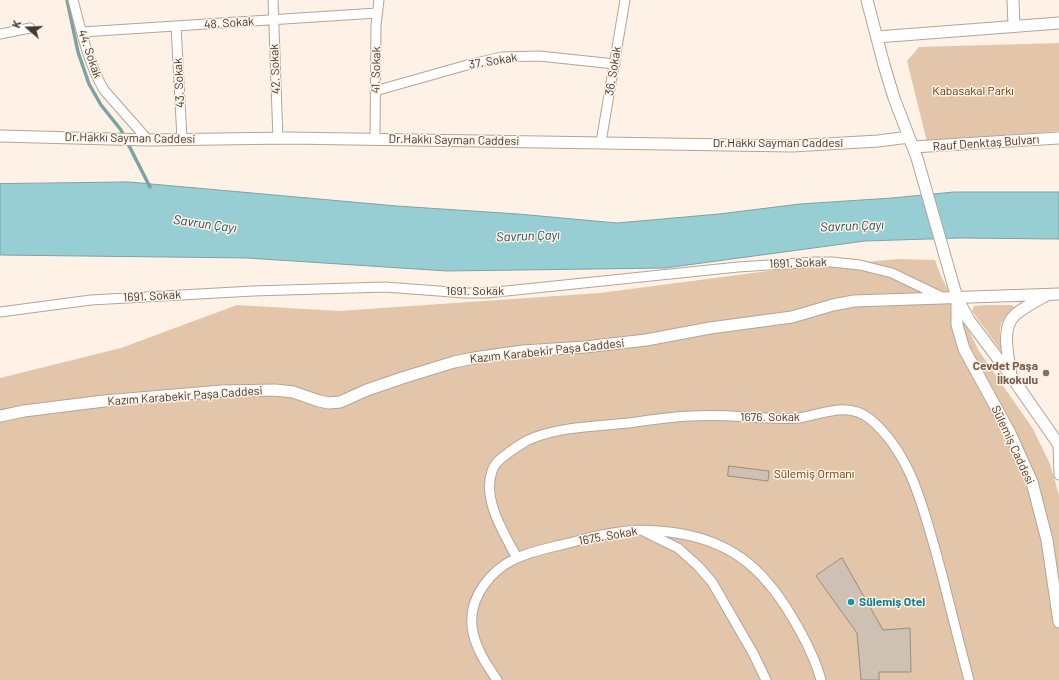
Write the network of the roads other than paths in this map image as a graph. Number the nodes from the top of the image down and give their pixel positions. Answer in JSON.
{"nodes":[{"id":1,"x":73,"y":0,"type":"edge"},
{"id":2,"x":273,"y":0,"type":"edge"},
{"id":3,"x":379,"y":0,"type":"edge"},
{"id":4,"x":625,"y":0,"type":"edge"},
{"id":5,"x":867,"y":0,"type":"edge"},
{"id":6,"x":1013,"y":0,"type":"edge"},
{"id":7,"x":377,"y":13,"type":"junction"},
{"id":8,"x":273,"y":20,"type":"junction"},
{"id":9,"x":1059,"y":23,"type":"edge"},
{"id":10,"x":176,"y":26,"type":"junction"},
{"id":11,"x":1014,"y":26,"type":"junction"},
{"id":12,"x":30,"y":28,"type":"dead end"},
{"id":13,"x":82,"y":32,"type":"junction"},
{"id":14,"x":0,"y":34,"type":"edge"},
{"id":15,"x":877,"y":37,"type":"junction"},
{"id":16,"x":615,"y":64,"type":"junction"},
{"id":17,"x":375,"y":91,"type":"junction"},
{"id":18,"x":0,"y":136,"type":"edge"},
{"id":19,"x":278,"y":138,"type":"junction"},
{"id":20,"x":1059,"y":138,"type":"edge"},
{"id":21,"x":375,"y":139,"type":"junction"},
{"id":22,"x":148,"y":140,"type":"junction"},
{"id":23,"x":182,"y":140,"type":"junction"},
{"id":24,"x":602,"y":142,"type":"junction"},
{"id":25,"x":913,"y":148,"type":"junction"},
{"id":26,"x":1053,"y":294,"type":"edge"},
{"id":27,"x":944,"y":298,"type":"junction"},
{"id":28,"x":957,"y":298,"type":"junction"},
{"id":29,"x":0,"y":312,"type":"edge"},
{"id":30,"x":1011,"y":376,"type":"junction"},
{"id":31,"x":0,"y":416,"type":"edge"},
{"id":32,"x":1059,"y":445,"type":"edge"},
{"id":33,"x":1059,"y":475,"type":"edge"},
{"id":34,"x":640,"y":530,"type":"junction"},
{"id":35,"x":517,"y":558,"type":"junction"},
{"id":36,"x":1059,"y":622,"type":"edge"},
{"id":37,"x":497,"y":680,"type":"edge"},
{"id":38,"x":766,"y":680,"type":"edge"},
{"id":39,"x":821,"y":680,"type":"edge"},
{"id":40,"x":969,"y":680,"type":"edge"}],
"edges":[{"from":1,"to":13,"type":"street","name":"44. Sokak"},
{"from":2,"to":8,"type":"street","name":"42. Sokak"},
{"from":3,"to":7,"type":"street","name":"41. Sokak"},
{"from":4,"to":16,"type":"street","name":"36. Sokak"},
{"from":5,"to":15,"type":"street"},
{"from":6,"to":11,"type":"street"},
{"from":7,"to":8,"type":"street","name":"48. Sokak"},
{"from":7,"to":17,"type":"street","name":"41. Sokak"},
{"from":8,"to":10,"type":"street","name":"48. Sokak"},
{"from":8,"to":19,"type":"street","name":"42. Sokak"},
{"from":9,"to":11,"type":"street"},
{"from":10,"to":13,"type":"street","name":"48. Sokak"},
{"from":10,"to":23,"type":"street","name":"43. Sokak"},
{"from":11,"to":15,"type":"street"},
{"from":12,"to":14,"type":"street"},
{"from":13,"to":22,"type":"street","name":"44. Sokak"},
{"from":15,"to":25,"type":"street"},
{"from":16,"to":17,"type":"street","name":"37. Sokak"},
{"from":16,"to":24,"type":"street","name":"36. Sokak"},
{"from":17,"to":21,"type":"street","name":"41. Sokak"},
{"from":18,"to":22,"type":"street","name":"Dr.Hakkı Sayman Caddesi"},
{"from":19,"to":21,"type":"street","name":"Dr.Hakkı Sayman Caddesi"},
{"from":19,"to":23,"type":"street","name":"Dr.Hakkı Sayman Caddesi"},
{"from":20,"to":25,"type":"street","name":"Rauf Denktaş Bulvarı"},
{"from":21,"to":24,"type":"street","name":"Dr.Hakkı Sayman Caddesi"},
{"from":22,"to":23,"type":"street","name":"Dr.Hakkı Sayman Caddesi"},
{"from":24,"to":25,"type":"street","name":"Dr.Hakkı Sayman Caddesi"},
{"from":25,"to":28,"type":"street"},
{"from":26,"to":28,"type":"street","name":"Kazım Karabekir Paşa Caddesi"},
{"from":26,"to":30,"type":"street"},
{"from":27,"to":28,"type":"street","name":"Kazım Karabekir Paşa Caddesi"},
{"from":27,"to":29,"type":"street","name":"1691. Sokak"},
{"from":27,"to":31,"type":"street","name":"Kazım Karabekir Paşa Caddesi"},
{"from":28,"to":30,"type":"street"},
{"from":28,"to":36,"type":"street","name":"Sülemiş Caddesi"},
{"from":30,"to":32,"type":"street"},
{"from":32,"to":33,"type":"street"},
{"from":34,"to":35,"type":"street","name":"1675. Sokak"},
{"from":34,"to":38,"type":"street"},
{"from":34,"to":39,"type":"street","name":"1675. Sokak"},
{"from":35,"to":37,"type":"street","name":"1675. Sokak"},
{"from":35,"to":40,"type":"street","name":"1676. Sokak"}]}
